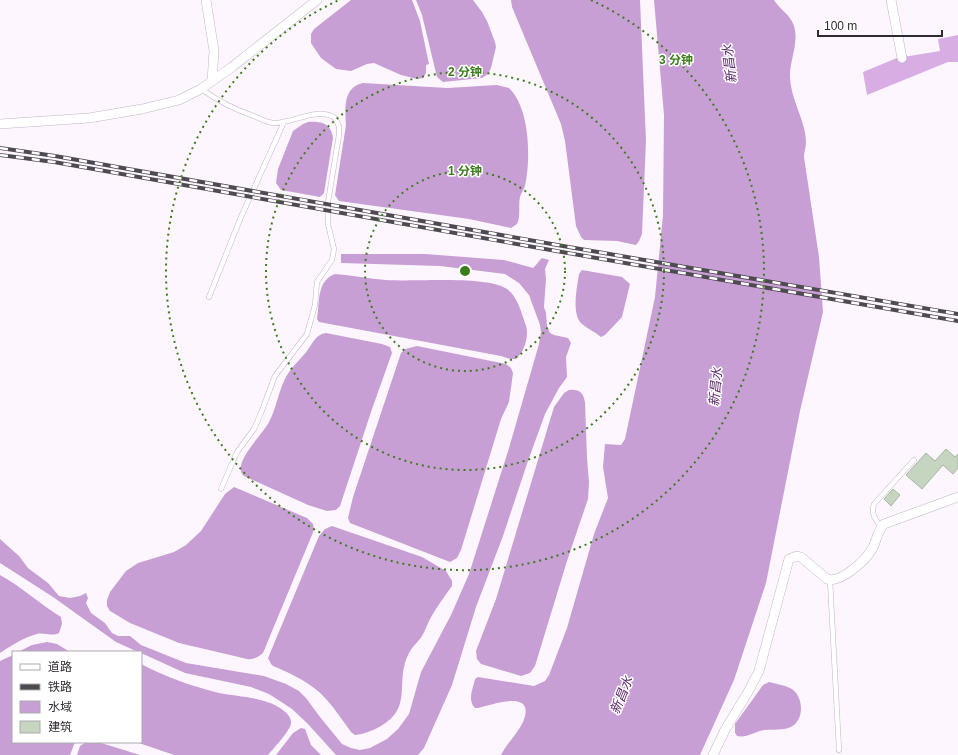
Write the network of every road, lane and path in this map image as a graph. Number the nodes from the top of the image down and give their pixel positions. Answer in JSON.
{"nodes":[{"id":1,"x":206,"y":0,"type":"edge"},
{"id":2,"x":317,"y":0,"type":"edge"},
{"id":3,"x":891,"y":0,"type":"edge"},
{"id":4,"x":902,"y":58,"type":"dead end"},
{"id":5,"x":212,"y":81,"type":"junction"},
{"id":6,"x":201,"y":89,"type":"junction"},
{"id":7,"x":284,"y":122,"type":"junction"},
{"id":8,"x":0,"y":124,"type":"edge"},
{"id":9,"x":209,"y":297,"type":"dead end"},
{"id":10,"x":914,"y":460,"type":"dead end"},
{"id":11,"x":221,"y":489,"type":"dead end"},
{"id":12,"x":958,"y":497,"type":"edge"},
{"id":13,"x":881,"y":527,"type":"junction"},
{"id":14,"x":830,"y":580,"type":"junction"},
{"id":15,"x":839,"y":750,"type":"dead end"},
{"id":16,"x":713,"y":755,"type":"edge"}],
"edges":[{"from":1,"to":5,"type":"street"},
{"from":2,"to":5,"type":"street"},
{"from":3,"to":4,"type":"street"},
{"from":5,"to":6,"type":"street"},
{"from":6,"to":7,"type":"lane"},
{"from":6,"to":8,"type":"street"},
{"from":7,"to":9,"type":"lane"},
{"from":7,"to":11,"type":"lane"},
{"from":10,"to":13,"type":"lane"},
{"from":12,"to":13,"type":"street"},
{"from":13,"to":14,"type":"street"},
{"from":14,"to":15,"type":"lane"},
{"from":14,"to":16,"type":"street"}]}
